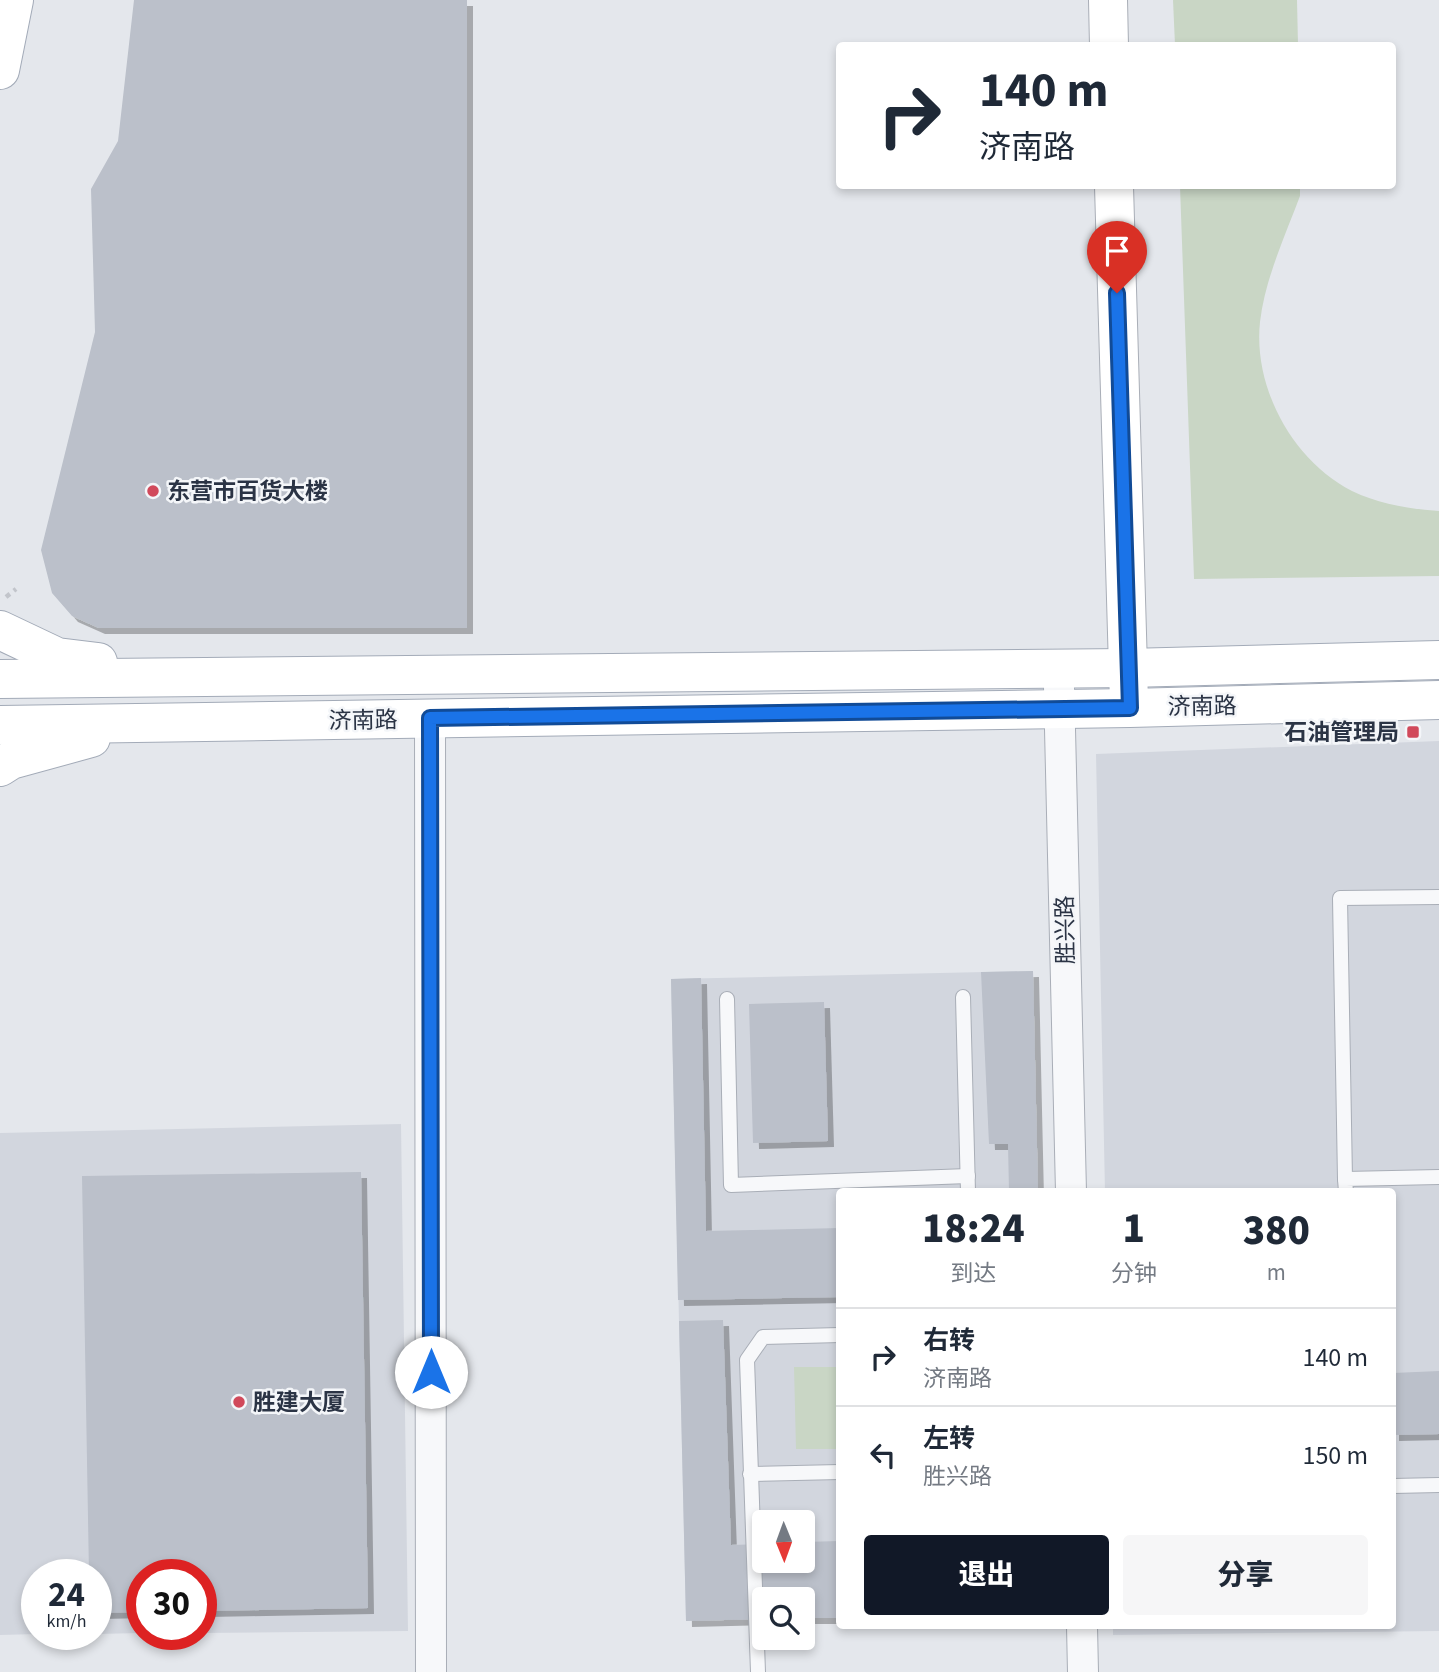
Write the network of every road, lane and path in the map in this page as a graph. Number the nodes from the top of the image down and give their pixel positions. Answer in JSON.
{"nodes":[{"id":1,"x":14,"y":0,"type":"edge"},
{"id":2,"x":1108,"y":0,"type":"edge"},
{"id":3,"x":1109,"y":42,"type":"edge"},
{"id":4,"x":0,"y":70,"type":"edge"},
{"id":5,"x":1114,"y":189,"type":"edge"},
{"id":6,"x":0,"y":630,"type":"edge"},
{"id":7,"x":1439,"y":660,"type":"edge"},
{"id":8,"x":1128,"y":668,"type":"junction"},
{"id":9,"x":1058,"y":669,"type":"junction"},
{"id":10,"x":232,"y":677,"type":"junction"},
{"id":11,"x":0,"y":679,"type":"edge"},
{"id":12,"x":1439,"y":700,"type":"edge"},
{"id":13,"x":1130,"y":708,"type":"junction"},
{"id":14,"x":1060,"y":709,"type":"junction"},
{"id":15,"x":430,"y":718,"type":"junction"},
{"id":16,"x":146,"y":723,"type":"junction"},
{"id":17,"x":0,"y":725,"type":"edge"},
{"id":18,"x":0,"y":767,"type":"edge"},
{"id":19,"x":1439,"y":897,"type":"edge"},
{"id":20,"x":963,"y":997,"type":"dead end"},
{"id":21,"x":727,"y":999,"type":"dead end"},
{"id":22,"x":968,"y":1176,"type":"junction"},
{"id":23,"x":1439,"y":1177,"type":"edge"},
{"id":24,"x":1346,"y":1185,"type":"edge"},
{"id":25,"x":968,"y":1188,"type":"edge"},
{"id":26,"x":1072,"y":1188,"type":"edge"},
{"id":27,"x":836,"y":1335,"type":"edge"},
{"id":28,"x":836,"y":1472,"type":"edge"},
{"id":29,"x":750,"y":1474,"type":"junction"},
{"id":30,"x":1439,"y":1485,"type":"edge"},
{"id":31,"x":1396,"y":1486,"type":"edge"},
{"id":32,"x":1082,"y":1629,"type":"edge"},
{"id":33,"x":431,"y":1672,"type":"edge"},
{"id":34,"x":758,"y":1672,"type":"edge"},
{"id":35,"x":1083,"y":1672,"type":"edge"}],
"edges":[{"from":1,"to":4,"type":"main road"},
{"from":2,"to":3,"type":"main road"},
{"from":5,"to":8,"type":"main road"},
{"from":6,"to":10,"type":"main road"},
{"from":7,"to":8,"type":"main road","name":"济南路"},
{"from":8,"to":9,"type":"main road","name":"济南路"},
{"from":8,"to":13,"type":"main road"},
{"from":9,"to":10,"type":"main road","name":"济南路"},
{"from":9,"to":14,"type":"street","name":"胜兴路"},
{"from":10,"to":11,"type":"main road","name":"济南路"},
{"from":12,"to":13,"type":"main road","name":"济南路"},
{"from":13,"to":14,"type":"main road","name":"济南路"},
{"from":14,"to":15,"type":"main road","name":"济南路"},
{"from":14,"to":26,"type":"street","name":"胜兴路"},
{"from":15,"to":16,"type":"main road","name":"济南路"},
{"from":15,"to":33,"type":"street"},
{"from":16,"to":17,"type":"main road","name":"济南路"},
{"from":16,"to":18,"type":"main road"},
{"from":19,"to":24,"type":"lane"},
{"from":20,"to":22,"type":"lane"},
{"from":21,"to":22,"type":"lane"},
{"from":22,"to":25,"type":"lane"},
{"from":23,"to":24,"type":"lane"},
{"from":27,"to":29,"type":"lane"},
{"from":28,"to":29,"type":"lane"},
{"from":29,"to":34,"type":"lane"},
{"from":30,"to":31,"type":"lane"},
{"from":32,"to":35,"type":"street"}]}
